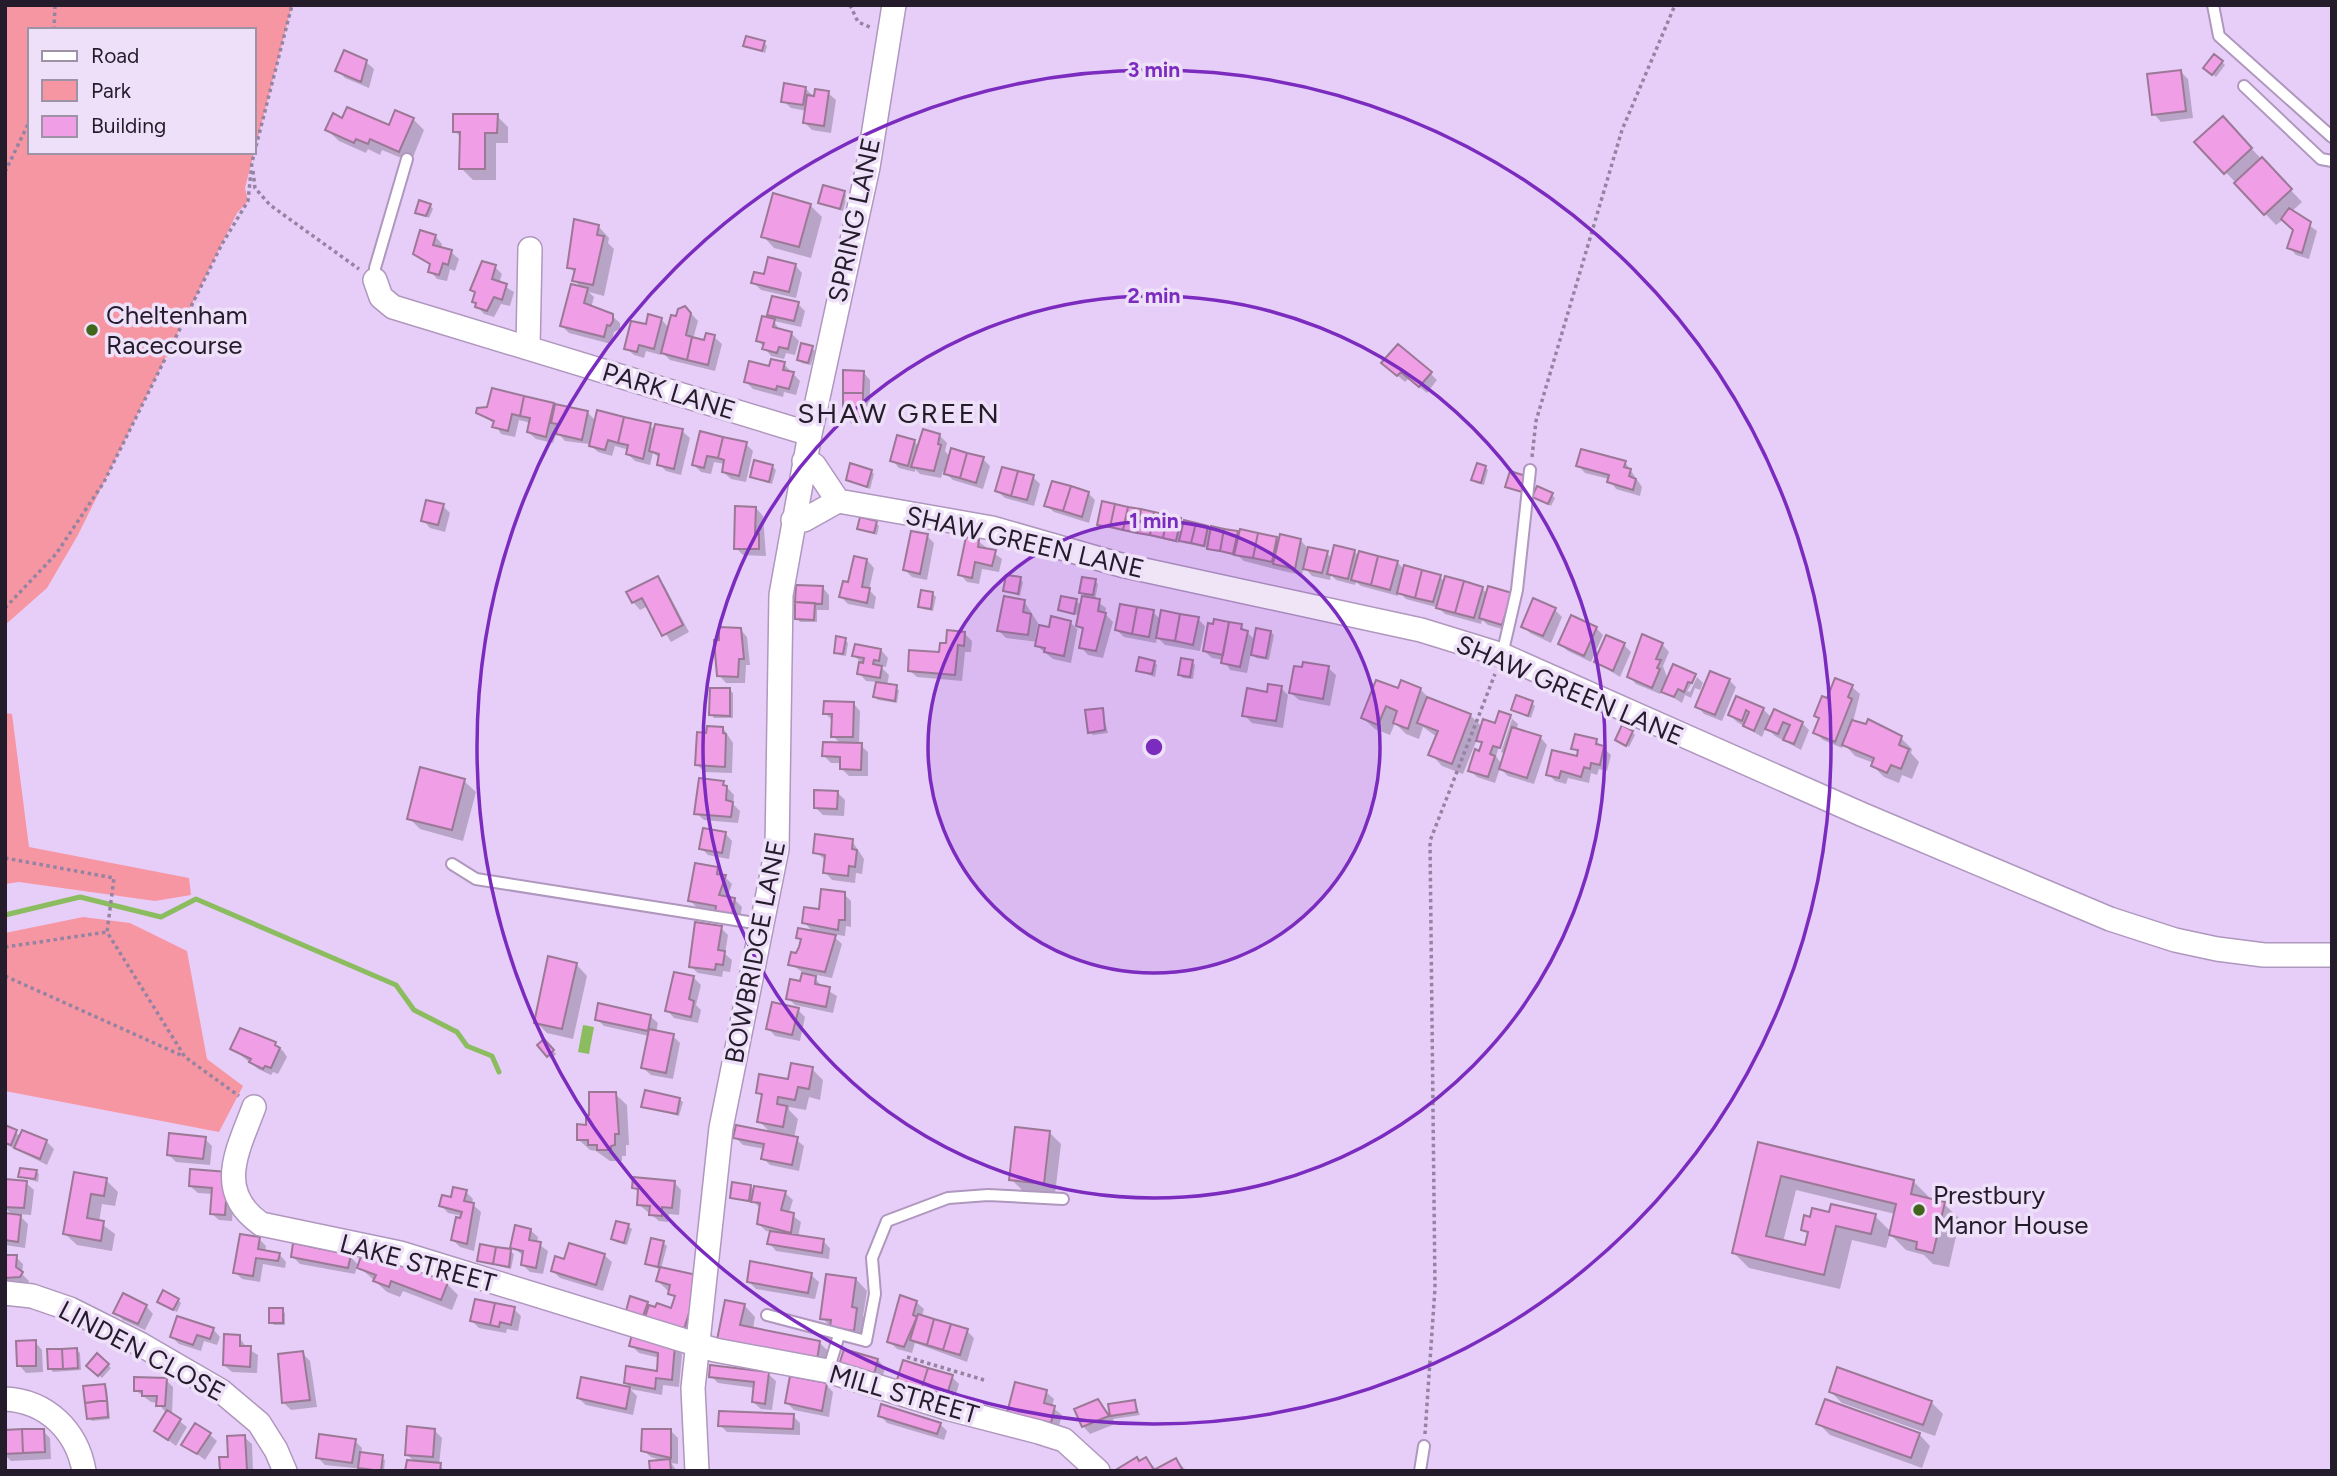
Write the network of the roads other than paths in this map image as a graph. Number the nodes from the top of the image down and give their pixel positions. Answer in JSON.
{"nodes":[{"id":1,"x":894,"y":5,"type":"edge"},
{"id":2,"x":2213,"y":5,"type":"edge"},
{"id":3,"x":2244,"y":86,"type":"dead end"},
{"id":4,"x":2332,"y":137,"type":"edge"},
{"id":5,"x":407,"y":159,"type":"dead end"},
{"id":6,"x":2332,"y":162,"type":"edge"},
{"id":7,"x":530,"y":249,"type":"dead end"},
{"id":8,"x":375,"y":280,"type":"joint"},
{"id":9,"x":528,"y":348,"type":"junction"},
{"id":10,"x":810,"y":434,"type":"junction"},
{"id":11,"x":804,"y":461,"type":"junction"},
{"id":12,"x":1530,"y":470,"type":"road end"},
{"id":13,"x":838,"y":501,"type":"junction"},
{"id":14,"x":793,"y":520,"type":"junction"},
{"id":15,"x":1502,"y":655,"type":"junction"},
{"id":16,"x":452,"y":864,"type":"dead end"},
{"id":17,"x":761,"y":923,"type":"junction"},
{"id":18,"x":2332,"y":955,"type":"edge"},
{"id":19,"x":254,"y":1108,"type":"road end"},
{"id":20,"x":1063,"y":1199,"type":"dead end"},
{"id":21,"x":5,"y":1293,"type":"edge"},
{"id":22,"x":768,"y":1315,"type":"dead end"},
{"id":23,"x":839,"y":1335,"type":"junction"},
{"id":24,"x":698,"y":1344,"type":"junction"},
{"id":25,"x":828,"y":1371,"type":"junction"},
{"id":26,"x":5,"y":1399,"type":"edge"},
{"id":27,"x":1424,"y":1446,"type":"road end"},
{"id":28,"x":84,"y":1471,"type":"edge"},
{"id":29,"x":285,"y":1471,"type":"edge"},
{"id":30,"x":697,"y":1471,"type":"edge"},
{"id":31,"x":1098,"y":1471,"type":"edge"},
{"id":32,"x":1420,"y":1471,"type":"edge"}],
"edges":[{"from":1,"to":10,"type":"street","name":"SPRING LANE"},
{"from":2,"to":4,"type":"lane"},
{"from":3,"to":6,"type":"lane"},
{"from":5,"to":8,"type":"lane"},
{"from":7,"to":9,"type":"street"},
{"from":8,"to":9,"type":"street","name":"PARK LANE"},
{"from":9,"to":10,"type":"street","name":"PARK LANE"},
{"from":10,"to":11,"type":"street","name":"BOWBRIDGE LANE"},
{"from":11,"to":13,"type":"street"},
{"from":11,"to":14,"type":"street","name":"BOWBRIDGE LANE"},
{"from":12,"to":15,"type":"lane"},
{"from":13,"to":14,"type":"street"},
{"from":13,"to":15,"type":"street","name":"SHAW GREEN LANE"},
{"from":14,"to":17,"type":"street","name":"BOWBRIDGE LANE"},
{"from":15,"to":18,"type":"street","name":"SHAW GREEN LANE"},
{"from":16,"to":17,"type":"lane"},
{"from":17,"to":24,"type":"street","name":"BOWBRIDGE LANE"},
{"from":19,"to":24,"type":"street","name":"LAKE STREET"},
{"from":20,"to":23,"type":"lane"},
{"from":21,"to":29,"type":"street","name":"LINDEN CLOSE"},
{"from":22,"to":23,"type":"lane"},
{"from":23,"to":25,"type":"lane"},
{"from":24,"to":25,"type":"street","name":"MILL STREET"},
{"from":24,"to":30,"type":"street","name":"BOWBRIDGE LANE"},
{"from":25,"to":31,"type":"street","name":"MILL STREET"},
{"from":26,"to":28,"type":"street"},
{"from":27,"to":32,"type":"lane"}]}
